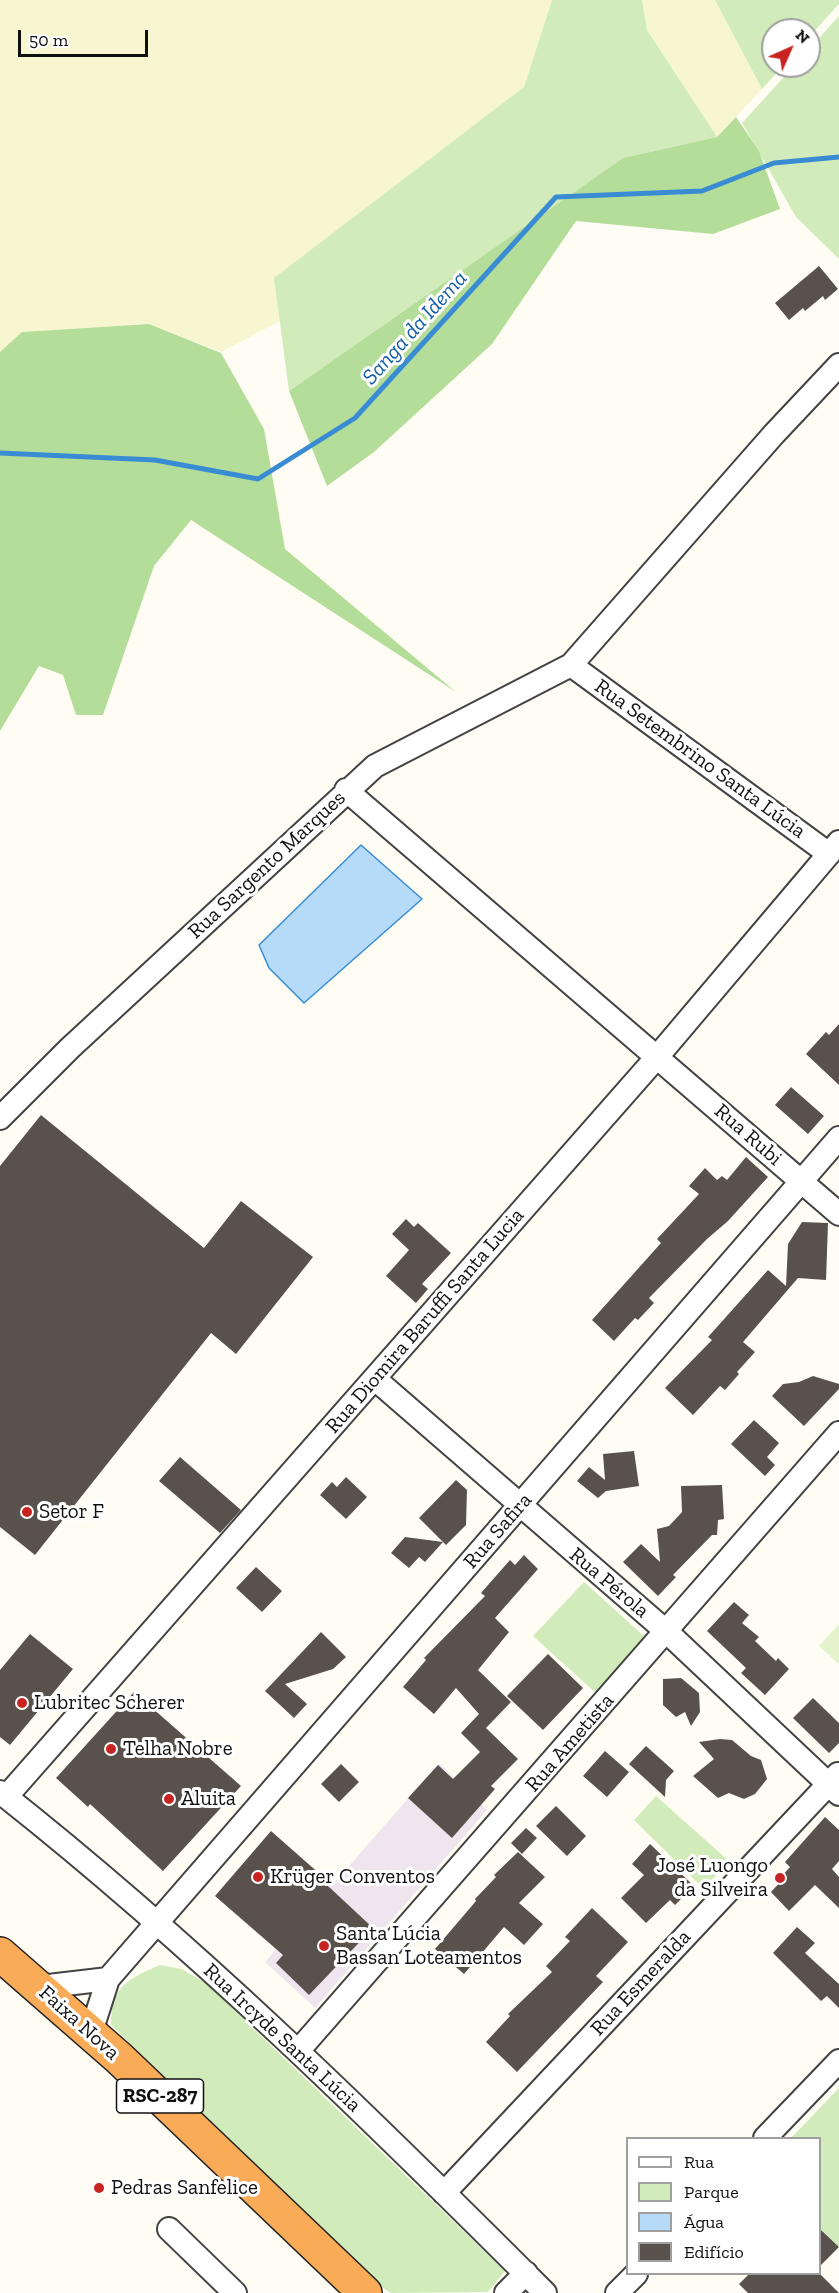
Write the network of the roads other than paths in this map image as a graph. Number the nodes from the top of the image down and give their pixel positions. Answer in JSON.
{"nodes":[{"id":1,"x":839,"y":365,"type":"edge"},
{"id":2,"x":571,"y":665,"type":"junction"},
{"id":3,"x":346,"y":790,"type":"junction"},
{"id":4,"x":834,"y":848,"type":"edge"},
{"id":5,"x":657,"y":1056,"type":"junction"},
{"id":6,"x":0,"y":1118,"type":"edge"},
{"id":7,"x":839,"y":1138,"type":"edge"},
{"id":8,"x":801,"y":1181,"type":"junction"},
{"id":9,"x":839,"y":1214,"type":"edge"},
{"id":10,"x":375,"y":1379,"type":"junction"},
{"id":11,"x":839,"y":1433,"type":"edge"},
{"id":12,"x":519,"y":1507,"type":"junction"},
{"id":13,"x":667,"y":1632,"type":"junction"},
{"id":14,"x":835,"y":1784,"type":"edge"},
{"id":15,"x":3,"y":1794,"type":"edge"},
{"id":16,"x":158,"y":1924,"type":"junction"},
{"id":17,"x":0,"y":1954,"type":"edge"},
{"id":18,"x":108,"y":1979,"type":"junction"},
{"id":19,"x":40,"y":1987,"type":"junction"},
{"id":20,"x":91,"y":2032,"type":"junction"},
{"id":21,"x":298,"y":2051,"type":"junction"},
{"id":22,"x":839,"y":2061,"type":"edge"},
{"id":23,"x":767,"y":2137,"type":"edge"},
{"id":24,"x":444,"y":2193,"type":"junction"},
{"id":25,"x":170,"y":2229,"type":"dead end"},
{"id":26,"x":526,"y":2273,"type":"junction"},
{"id":27,"x":635,"y":2275,"type":"edge"},
{"id":28,"x":235,"y":2293,"type":"edge"},
{"id":29,"x":364,"y":2293,"type":"edge"},
{"id":30,"x":506,"y":2293,"type":"edge"},
{"id":31,"x":546,"y":2293,"type":"edge"},
{"id":32,"x":617,"y":2293,"type":"edge"}],
"edges":[{"from":1,"to":2,"type":"street"},
{"from":2,"to":3,"type":"street","name":"Rua Sargento Marques"},
{"from":2,"to":4,"type":"street","name":"Rua Setembrino Santa Lúcia"},
{"from":3,"to":5,"type":"street","name":"Rua Rubi"},
{"from":3,"to":6,"type":"street","name":"Rua Sargento Marques"},
{"from":4,"to":5,"type":"street","name":"Rua Diomira Baruffi Santa Lucia"},
{"from":5,"to":8,"type":"street","name":"Rua Rubi"},
{"from":5,"to":10,"type":"street","name":"Rua Diomira Baruffi Santa Lucia"},
{"from":7,"to":8,"type":"street","name":"Rua Safira"},
{"from":8,"to":9,"type":"street","name":"Rua Rubi"},
{"from":8,"to":12,"type":"street","name":"Rua Safira"},
{"from":10,"to":12,"type":"street","name":"Rua Pérola"},
{"from":10,"to":15,"type":"street","name":"Rua Diomira Baruffi Santa Lucia"},
{"from":11,"to":13,"type":"street","name":"Rua Ametista"},
{"from":12,"to":13,"type":"street","name":"Rua Pérola"},
{"from":12,"to":16,"type":"street","name":"Rua Safira"},
{"from":13,"to":14,"type":"street","name":"Rua Pérola"},
{"from":13,"to":21,"type":"street","name":"Rua Ametista"},
{"from":14,"to":24,"type":"street","name":"Rua Esmeralda"},
{"from":15,"to":16,"type":"street","name":"Rua Ircyde Santa Lúcia"},
{"from":16,"to":18,"type":"street","name":"Rua Safira"},
{"from":16,"to":21,"type":"street","name":"Rua Ircyde Santa Lúcia"},
{"from":17,"to":19,"type":"highway","name":"Faixa Nova","number":"RSC-287"},
{"from":18,"to":19,"type":"street"},
{"from":18,"to":20,"type":"street"},
{"from":19,"to":20,"type":"highway","name":"Faixa Nova","number":"RSC-287"},
{"from":20,"to":29,"type":"highway","name":"Faixa Nova","number":"RSC-287"},
{"from":21,"to":24,"type":"street","name":"Rua Ircyde Santa Lúcia"},
{"from":22,"to":23,"type":"street"},
{"from":24,"to":26,"type":"street","name":"Rua Ircyde Santa Lúcia"},
{"from":25,"to":28,"type":"street"},
{"from":26,"to":30,"type":"street"},
{"from":26,"to":31,"type":"street","name":"Rua Ircyde Santa Lúcia"},
{"from":27,"to":32,"type":"street"}]}
